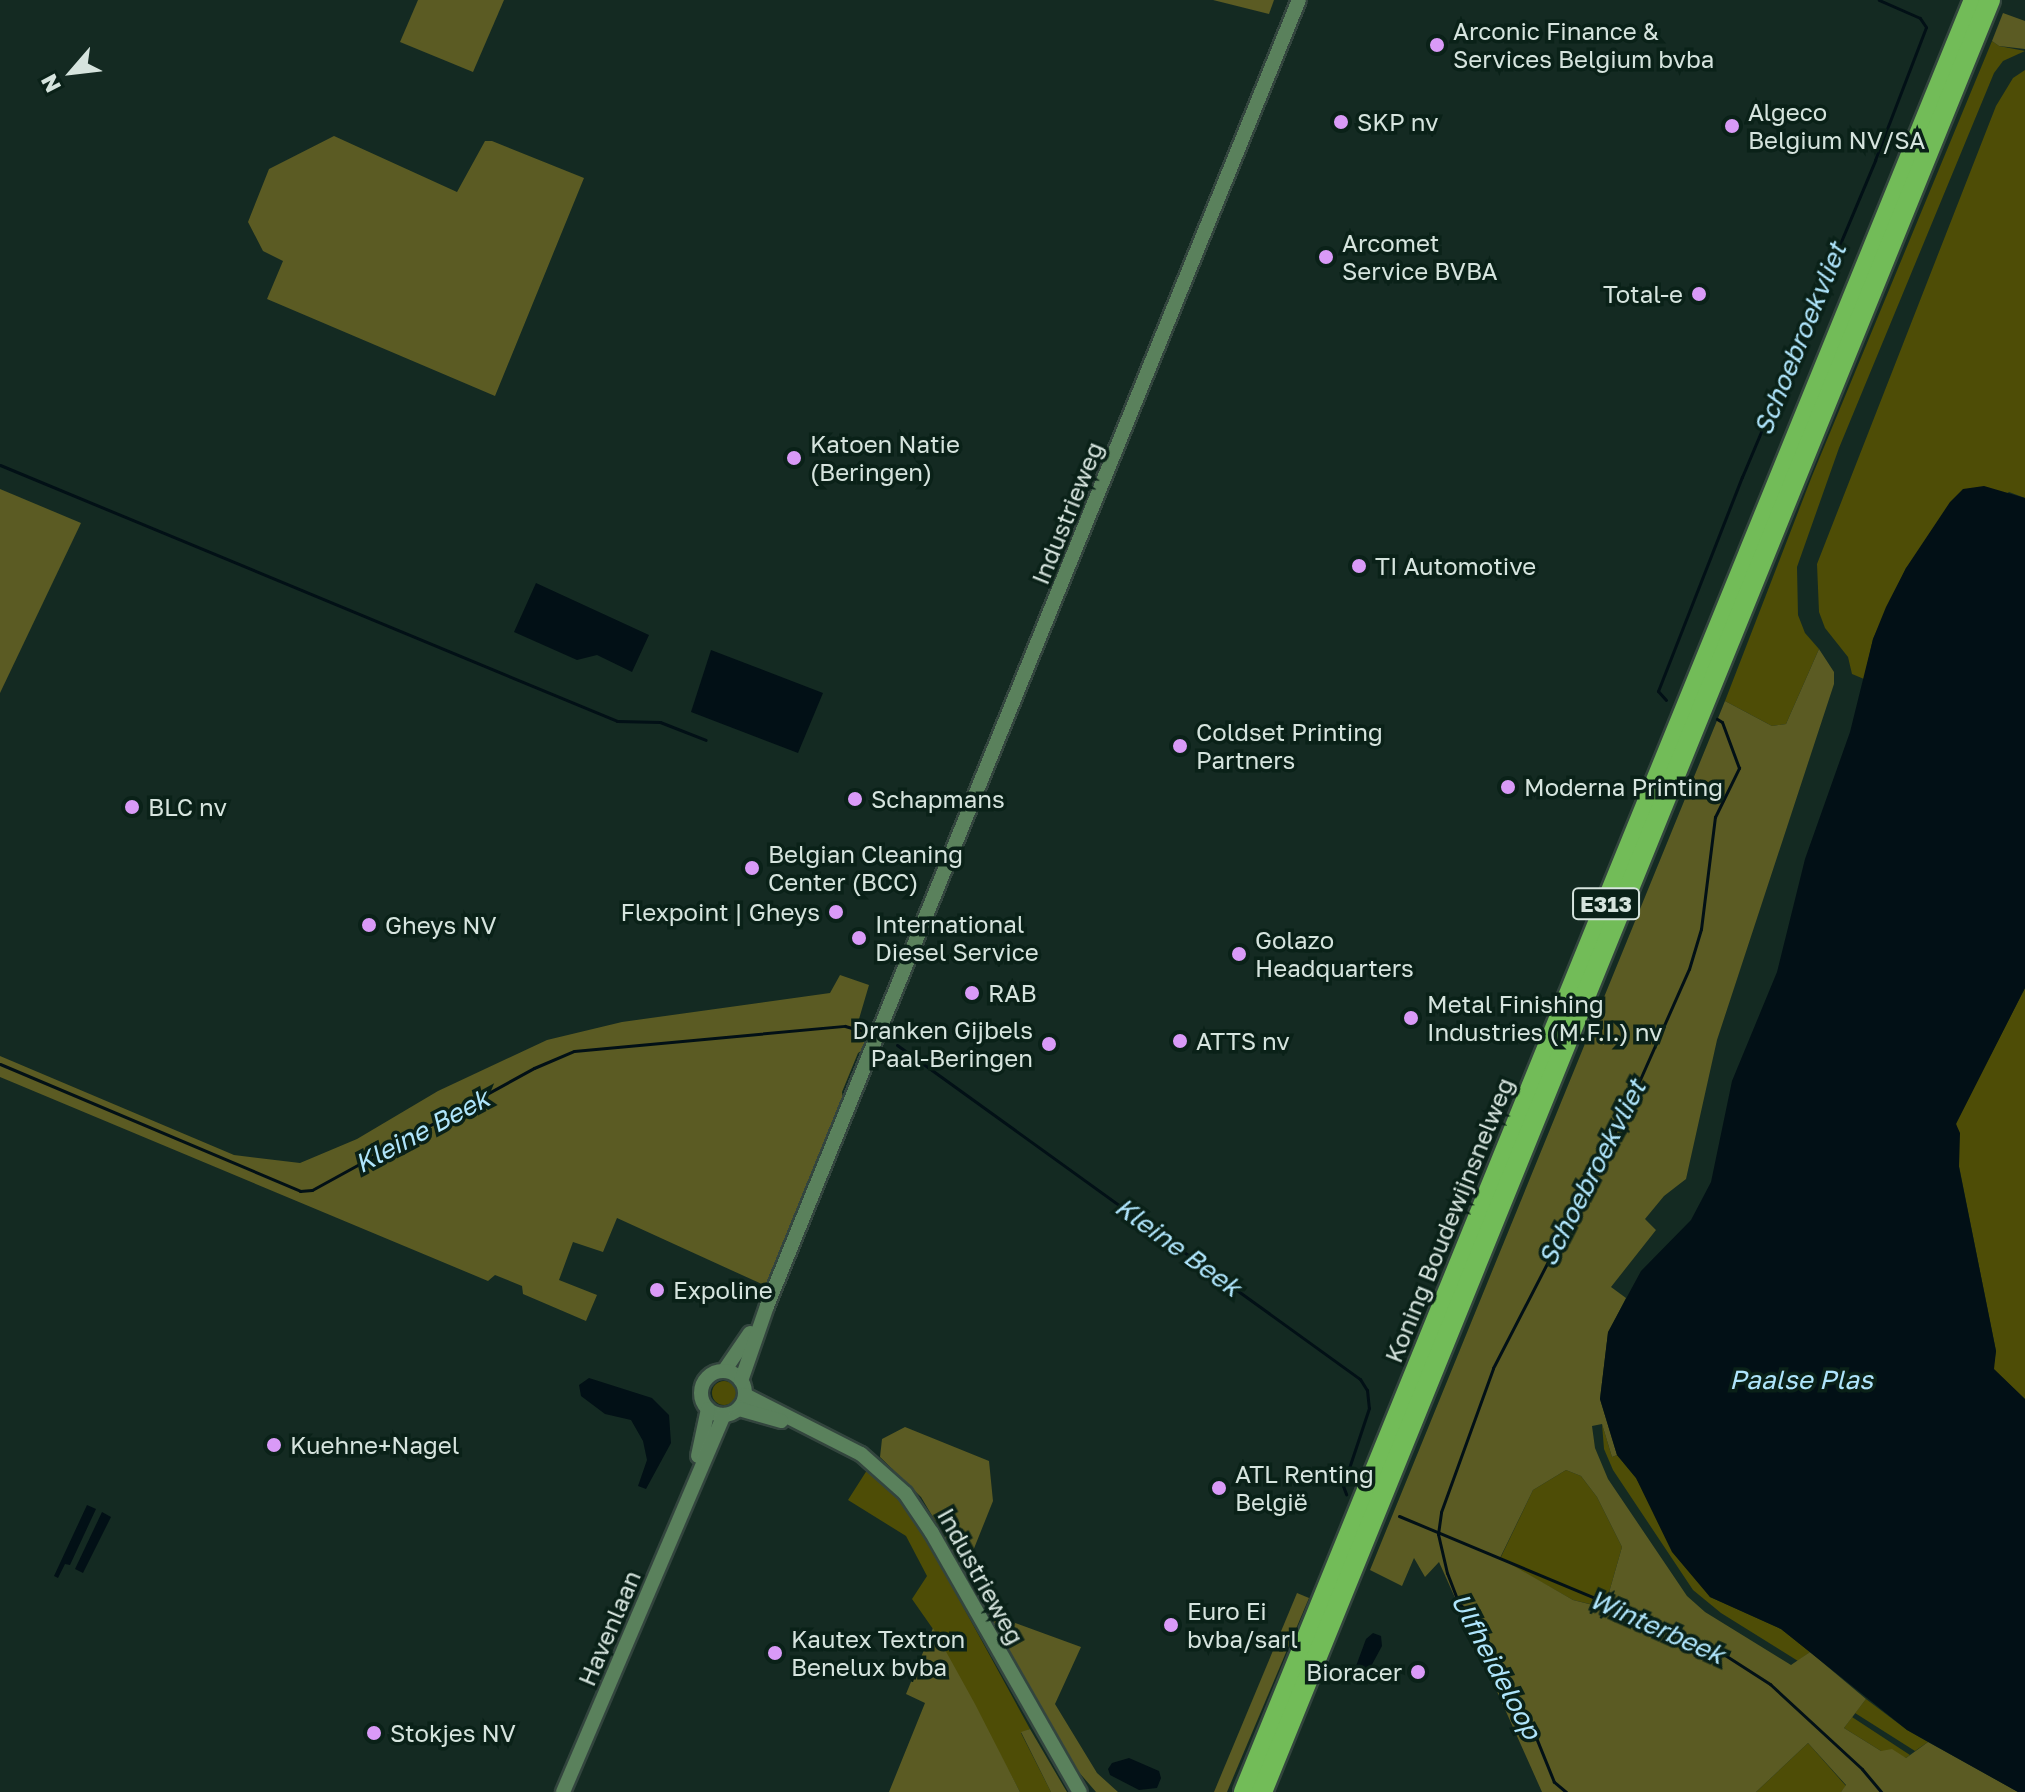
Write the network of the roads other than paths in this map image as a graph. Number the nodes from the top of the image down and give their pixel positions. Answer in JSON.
{"nodes":[{"id":1,"x":1299,"y":0,"type":"edge"},
{"id":2,"x":1974,"y":0,"type":"edge"},
{"id":3,"x":1990,"y":0,"type":"edge"},
{"id":4,"x":767,"y":1306,"type":"junction"},
{"id":5,"x":724,"y":1371,"type":"junction"},
{"id":6,"x":742,"y":1395,"type":"junction"},
{"id":7,"x":708,"y":1409,"type":"junction"},
{"id":8,"x":724,"y":1415,"type":"junction"},
{"id":9,"x":694,"y":1480,"type":"junction"},
{"id":10,"x":563,"y":1792,"type":"edge"},
{"id":11,"x":1080,"y":1792,"type":"edge"},
{"id":12,"x":1244,"y":1792,"type":"edge"},
{"id":13,"x":1262,"y":1792,"type":"edge"}],
"edges":[{"from":1,"to":4,"type":"main road","name":"Industrieweg"},
{"from":2,"to":12,"type":"highway","name":"Koning Boudewijnsnelweg","number":"E313"},
{"from":3,"to":13,"type":"highway","name":"Koning Boudewijnsnelweg","number":"E313"},
{"from":4,"to":5,"type":"main road"},
{"from":4,"to":6,"type":"main road"},
{"from":5,"to":6,"type":"main road"},
{"from":5,"to":7,"type":"main road"},
{"from":6,"to":8,"type":"main road"},
{"from":6,"to":11,"type":"main road","name":"Industrieweg"},
{"from":7,"to":8,"type":"main road"},
{"from":7,"to":9,"type":"main road","name":"Havenlaan"},
{"from":8,"to":9,"type":"main road","name":"Havenlaan"},
{"from":9,"to":10,"type":"main road","name":"Havenlaan"}]}
